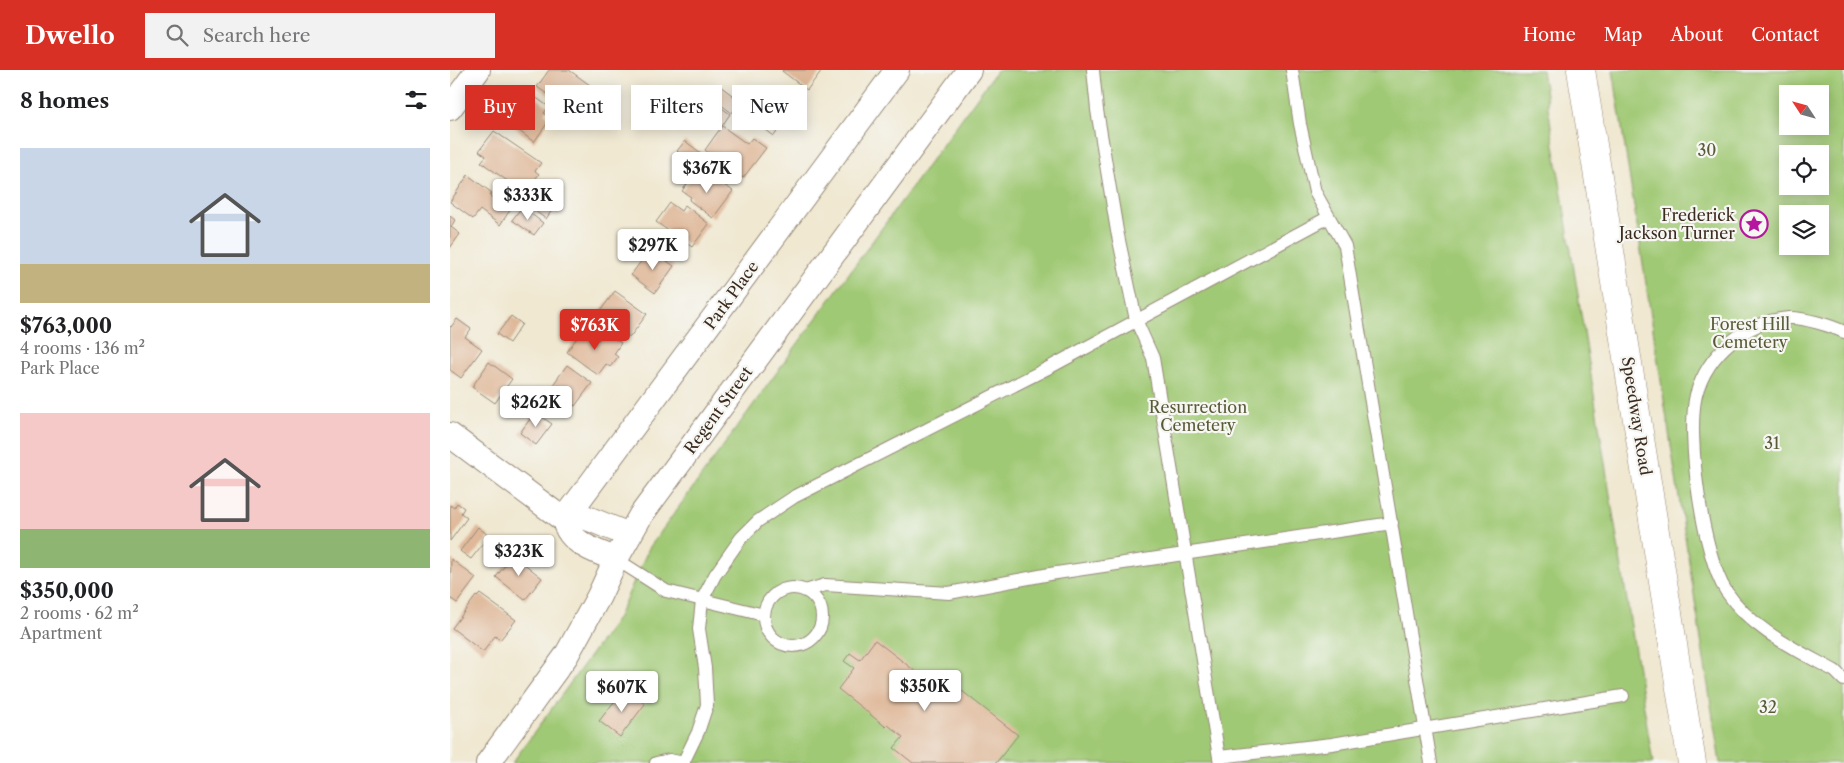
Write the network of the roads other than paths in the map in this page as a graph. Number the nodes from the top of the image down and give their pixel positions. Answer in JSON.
{"nodes":[{"id":1,"x":478,"y":70,"type":"edge"},
{"id":2,"x":897,"y":70,"type":"edge"},
{"id":3,"x":969,"y":70,"type":"edge"},
{"id":4,"x":1093,"y":70,"type":"edge"},
{"id":5,"x":1292,"y":70,"type":"edge"},
{"id":6,"x":1581,"y":70,"type":"edge"},
{"id":7,"x":450,"y":108,"type":"edge"},
{"id":8,"x":1329,"y":217,"type":"junction"},
{"id":9,"x":1136,"y":320,"type":"junction"},
{"id":10,"x":1844,"y":332,"type":"edge"},
{"id":11,"x":450,"y":435,"type":"edge"},
{"id":12,"x":564,"y":520,"type":"junction"},
{"id":13,"x":1392,"y":523,"type":"junction"},
{"id":14,"x":629,"y":535,"type":"junction"},
{"id":15,"x":1185,"y":554,"type":"junction"},
{"id":16,"x":616,"y":558,"type":"junction"},
{"id":17,"x":805,"y":590,"type":"junction"},
{"id":18,"x":702,"y":600,"type":"junction"},
{"id":19,"x":764,"y":615,"type":"junction"},
{"id":20,"x":1844,"y":680,"type":"edge"},
{"id":21,"x":1623,"y":696,"type":"dead end"},
{"id":22,"x":1425,"y":729,"type":"junction"},
{"id":23,"x":1220,"y":760,"type":"edge"},
{"id":24,"x":488,"y":763,"type":"edge"},
{"id":25,"x":656,"y":763,"type":"edge"},
{"id":26,"x":683,"y":763,"type":"edge"},
{"id":27,"x":1431,"y":763,"type":"edge"},
{"id":28,"x":1692,"y":763,"type":"edge"}],
"edges":[{"from":1,"to":7,"type":"street"},
{"from":2,"to":12,"type":"street","name":"Park Place"},
{"from":3,"to":14,"type":"street","name":"Regent Street"},
{"from":4,"to":9,"type":"lane"},
{"from":5,"to":8,"type":"lane"},
{"from":6,"to":28,"type":"main road","name":"Speedway Road"},
{"from":8,"to":9,"type":"lane"},
{"from":8,"to":13,"type":"lane"},
{"from":9,"to":15,"type":"lane"},
{"from":9,"to":18,"type":"lane"},
{"from":10,"to":20,"type":"lane"},
{"from":11,"to":12,"type":"street"},
{"from":12,"to":14,"type":"street"},
{"from":12,"to":16,"type":"street"},
{"from":13,"to":15,"type":"lane"},
{"from":13,"to":22,"type":"lane"},
{"from":14,"to":16,"type":"street","name":"Regent Street"},
{"from":15,"to":17,"type":"lane"},
{"from":15,"to":23,"type":"lane"},
{"from":16,"to":18,"type":"lane"},
{"from":16,"to":24,"type":"street","name":"Regent Street"},
{"from":17,"to":19,"type":"lane"},
{"from":17,"to":19,"type":"lane"},
{"from":18,"to":19,"type":"lane"},
{"from":18,"to":26,"type":"lane"},
{"from":21,"to":22,"type":"lane"},
{"from":22,"to":23,"type":"lane"},
{"from":22,"to":27,"type":"lane"},
{"from":25,"to":26,"type":"lane"}]}
